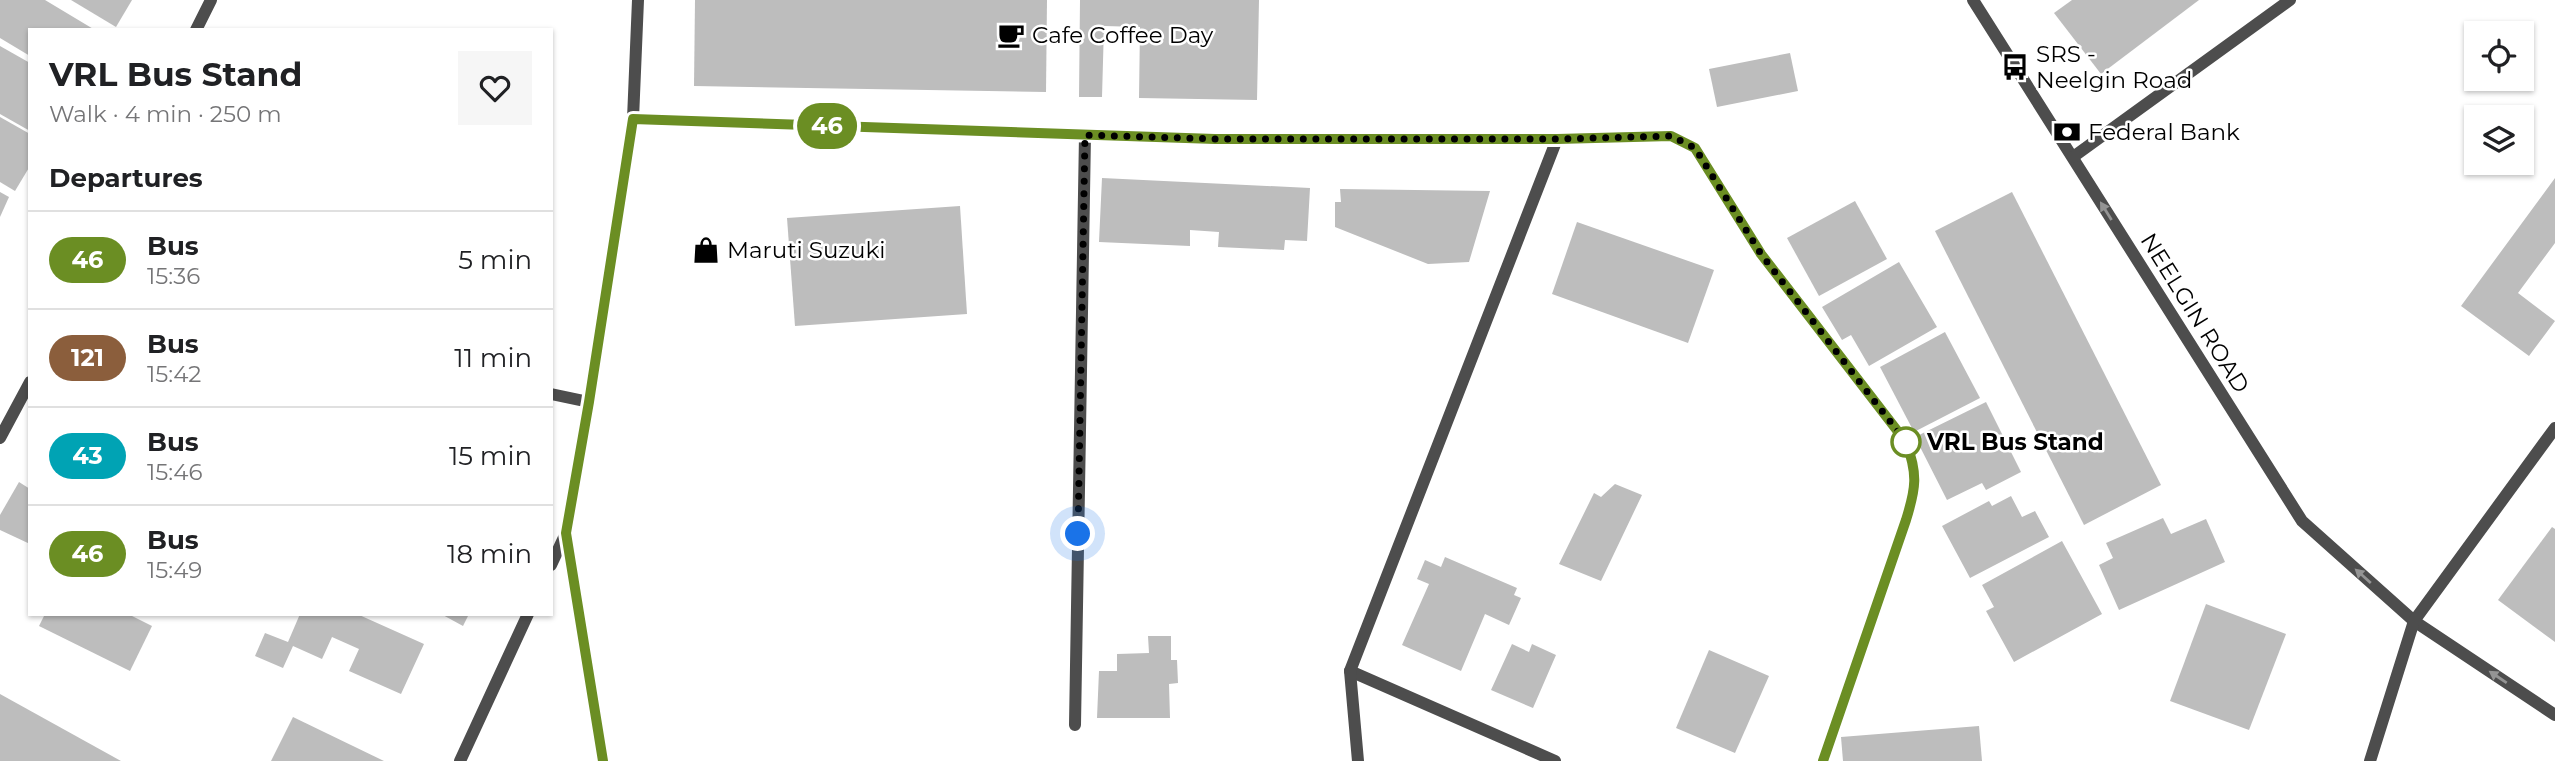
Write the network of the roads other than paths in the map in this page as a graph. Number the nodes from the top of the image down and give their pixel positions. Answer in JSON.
{"nodes":[{"id":1,"x":211,"y":0,"type":"edge"},
{"id":2,"x":638,"y":0,"type":"edge"},
{"id":3,"x":1973,"y":0,"type":"edge"},
{"id":4,"x":2290,"y":0,"type":"edge"},
{"id":5,"x":197,"y":28,"type":"edge"},
{"id":6,"x":633,"y":119,"type":"junction"},
{"id":7,"x":1085,"y":135,"type":"junction"},
{"id":8,"x":1557,"y":139,"type":"junction"},
{"id":9,"x":2073,"y":157,"type":"junction"},
{"id":10,"x":28,"y":386,"type":"edge"},
{"id":11,"x":553,"y":394,"type":"edge"},
{"id":12,"x":589,"y":402,"type":"junction"},
{"id":13,"x":2555,"y":428,"type":"edge"},
{"id":14,"x":0,"y":438,"type":"edge"},
{"id":15,"x":566,"y":533,"type":"junction"},
{"id":16,"x":553,"y":561,"type":"edge"},
{"id":17,"x":527,"y":616,"type":"edge"},
{"id":18,"x":2414,"y":621,"type":"junction"},
{"id":19,"x":1350,"y":671,"type":"junction"},
{"id":20,"x":2555,"y":715,"type":"edge"},
{"id":21,"x":1074,"y":725,"type":"dead end"},
{"id":22,"x":460,"y":761,"type":"edge"},
{"id":23,"x":603,"y":761,"type":"edge"},
{"id":24,"x":1358,"y":761,"type":"edge"},
{"id":25,"x":1555,"y":761,"type":"edge"},
{"id":26,"x":1823,"y":761,"type":"edge"},
{"id":27,"x":2370,"y":761,"type":"edge"}],
"edges":[{"from":1,"to":5,"type":"street"},
{"from":2,"to":6,"type":"street"},
{"from":3,"to":9,"type":"street","name":"NEELGIN ROAD"},
{"from":4,"to":9,"type":"street"},
{"from":6,"to":7,"type":"street"},
{"from":6,"to":12,"type":"street"},
{"from":7,"to":8,"type":"street"},
{"from":7,"to":21,"type":"street"},
{"from":8,"to":19,"type":"street"},
{"from":8,"to":26,"type":"street"},
{"from":18,"to":9,"type":"street","name":"NEELGIN ROAD","one_way":true},
{"from":10,"to":14,"type":"street"},
{"from":11,"to":12,"type":"street"},
{"from":12,"to":15,"type":"street"},
{"from":13,"to":18,"type":"street"},
{"from":15,"to":16,"type":"street"},
{"from":15,"to":23,"type":"street"},
{"from":17,"to":22,"type":"street"},
{"from":20,"to":18,"type":"street","name":"NEELGIN ROAD","one_way":true},
{"from":18,"to":27,"type":"street"},
{"from":19,"to":24,"type":"street"},
{"from":19,"to":25,"type":"street"}]}
